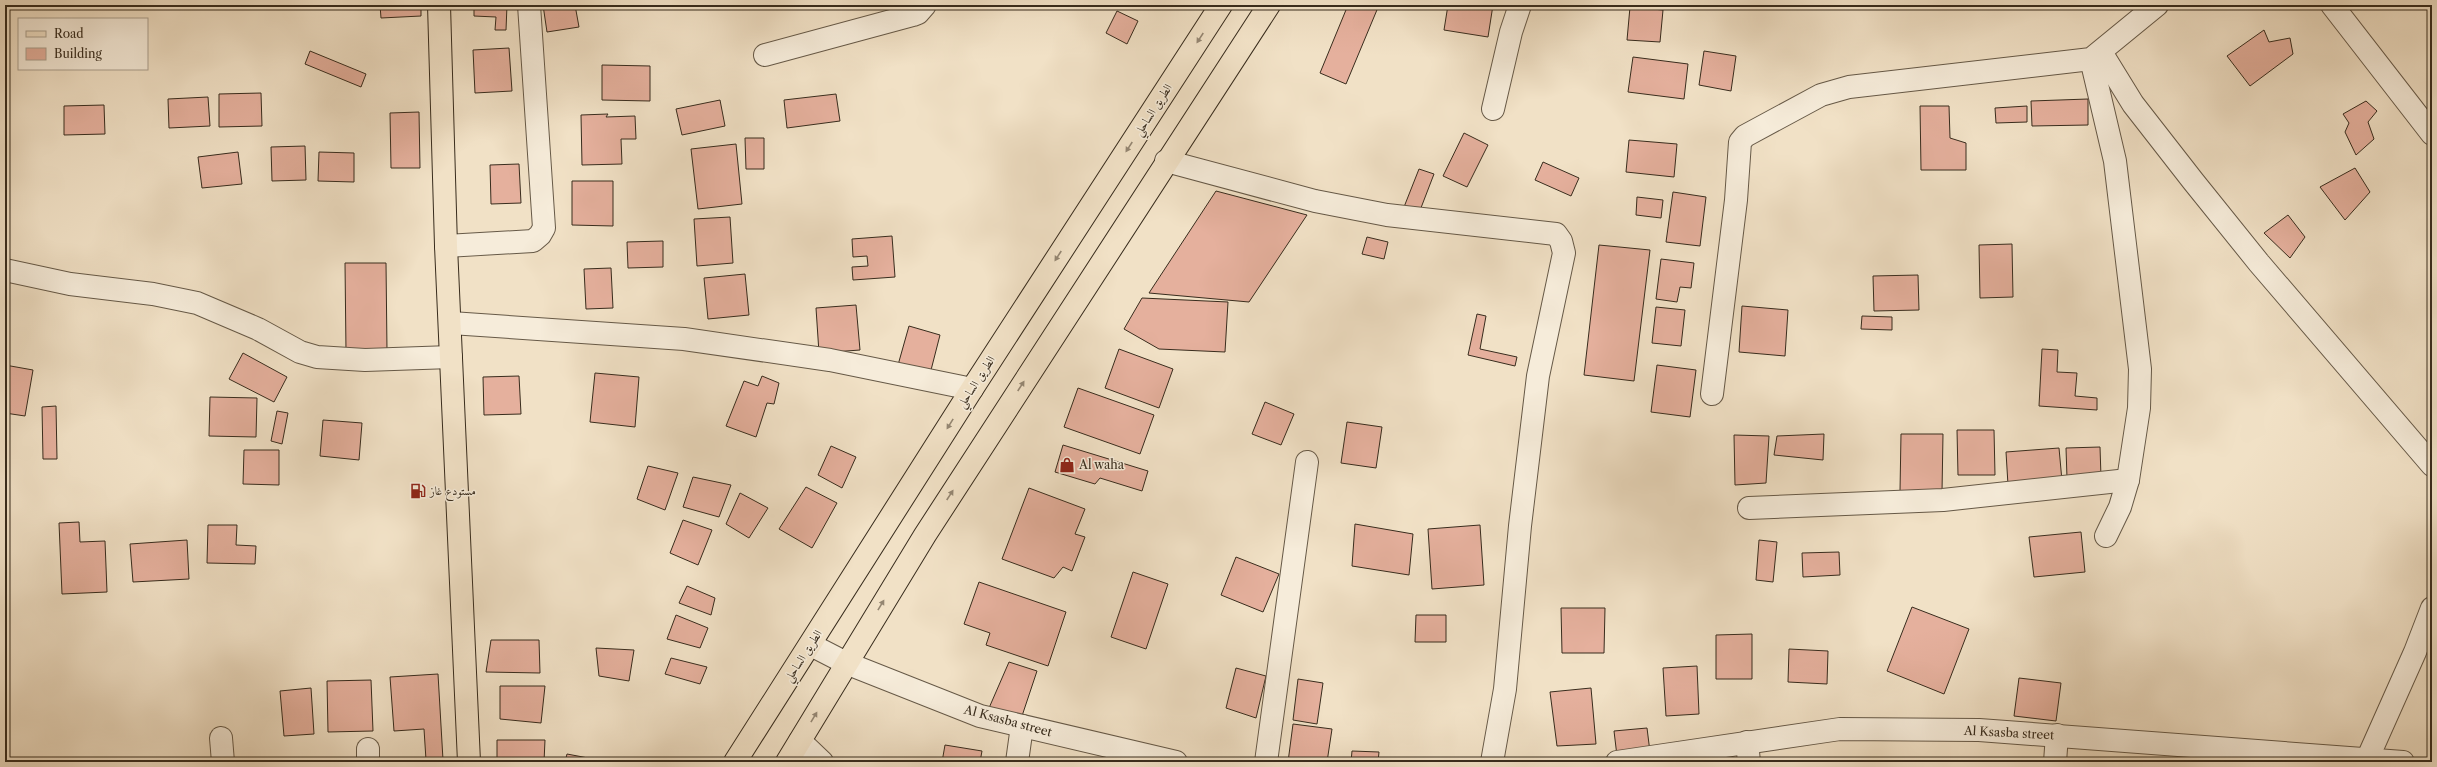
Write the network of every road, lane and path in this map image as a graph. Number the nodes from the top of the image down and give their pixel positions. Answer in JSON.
{"nodes":[{"id":1,"x":439,"y":5,"type":"edge"},
{"id":2,"x":529,"y":5,"type":"edge"},
{"id":3,"x":925,"y":5,"type":"edge"},
{"id":4,"x":1221,"y":5,"type":"edge"},
{"id":5,"x":1269,"y":5,"type":"edge"},
{"id":6,"x":1520,"y":5,"type":"edge"},
{"id":7,"x":2157,"y":5,"type":"edge"},
{"id":8,"x":2332,"y":5,"type":"edge"},
{"id":9,"x":765,"y":54,"type":"dead end"},
{"id":10,"x":2096,"y":55,"type":"junction"},
{"id":11,"x":1493,"y":109,"type":"dead end"},
{"id":12,"x":2432,"y":134,"type":"edge"},
{"id":13,"x":1166,"y":160,"type":"junction"},
{"id":14,"x":446,"y":246,"type":"junction"},
{"id":15,"x":5,"y":270,"type":"edge"},
{"id":16,"x":451,"y":323,"type":"junction"},
{"id":17,"x":451,"y":357,"type":"junction"},
{"id":18,"x":972,"y":388,"type":"junction"},
{"id":19,"x":1712,"y":394,"type":"dead end"},
{"id":20,"x":1307,"y":462,"type":"dead end"},
{"id":21,"x":2432,"y":465,"type":"edge"},
{"id":22,"x":2128,"y":480,"type":"junction"},
{"id":23,"x":1749,"y":508,"type":"dead end"},
{"id":24,"x":2106,"y":536,"type":"dead end"},
{"id":25,"x":2432,"y":608,"type":"edge"},
{"id":26,"x":811,"y":645,"type":"junction"},
{"id":27,"x":846,"y":663,"type":"junction"},
{"id":28,"x":1022,"y":726,"type":"junction"},
{"id":29,"x":2057,"y":735,"type":"junction"},
{"id":30,"x":221,"y":738,"type":"dead end"},
{"id":31,"x":800,"y":741,"type":"junction"},
{"id":32,"x":1748,"y":752,"type":"edge"},
{"id":33,"x":2209,"y":754,"type":"edge"},
{"id":34,"x":2366,"y":760,"type":"edge"},
{"id":35,"x":222,"y":762,"type":"edge"},
{"id":36,"x":469,"y":762,"type":"edge"},
{"id":37,"x":735,"y":762,"type":"edge"},
{"id":38,"x":787,"y":762,"type":"edge"},
{"id":39,"x":822,"y":762,"type":"edge"},
{"id":40,"x":1017,"y":762,"type":"edge"},
{"id":41,"x":1176,"y":762,"type":"edge"},
{"id":42,"x":1266,"y":762,"type":"edge"},
{"id":43,"x":1492,"y":762,"type":"edge"},
{"id":44,"x":1617,"y":762,"type":"edge"},
{"id":45,"x":2055,"y":762,"type":"edge"},
{"id":46,"x":2403,"y":762,"type":"edge"}],
"edges":[{"from":1,"to":14,"type":"main road"},
{"from":2,"to":14,"type":"street"},
{"from":3,"to":9,"type":"street"},
{"from":4,"to":18,"type":"main road","name":"الطريق الساحلي","one_way":true},
{"from":5,"to":13,"type":"main road"},
{"from":6,"to":11,"type":"street"},
{"from":7,"to":10,"type":"street"},
{"from":8,"to":12,"type":"street"},
{"from":10,"to":19,"type":"street"},
{"from":10,"to":21,"type":"street"},
{"from":10,"to":22,"type":"street"},
{"from":27,"to":13,"type":"main road","one_way":true},
{"from":13,"to":43,"type":"street"},
{"from":14,"to":16,"type":"main road"},
{"from":15,"to":17,"type":"street"},
{"from":16,"to":17,"type":"main road"},
{"from":16,"to":18,"type":"street"},
{"from":17,"to":36,"type":"main road"},
{"from":18,"to":26,"type":"main road","name":"الطريق الساحلي","one_way":true},
{"from":20,"to":42,"type":"street"},
{"from":22,"to":23,"type":"street"},
{"from":22,"to":24,"type":"street"},
{"from":25,"to":34,"type":"street"},
{"from":26,"to":27,"type":"street","name":"Al Ksasba street"},
{"from":26,"to":37,"type":"main road","name":"الطريق الساحلي"},
{"from":27,"to":28,"type":"street","name":"Al Ksasba street"},
{"from":31,"to":27,"type":"main road","one_way":true},
{"from":28,"to":40,"type":"street"},
{"from":28,"to":41,"type":"street","name":"Al Ksasba street"},
{"from":29,"to":32,"type":"street","name":"Al Ksasba street"},
{"from":29,"to":33,"type":"street","name":"Al Ksasba street"},
{"from":29,"to":45,"type":"street"},
{"from":30,"to":35,"type":"street"},
{"from":31,"to":38,"type":"main road"},
{"from":31,"to":39,"type":"street"},
{"from":32,"to":44,"type":"street","name":"Al Ksasba street"},
{"from":33,"to":34,"type":"street","name":"Al Ksasba street"},
{"from":34,"to":46,"type":"street","name":"Al Ksasba street"}]}
